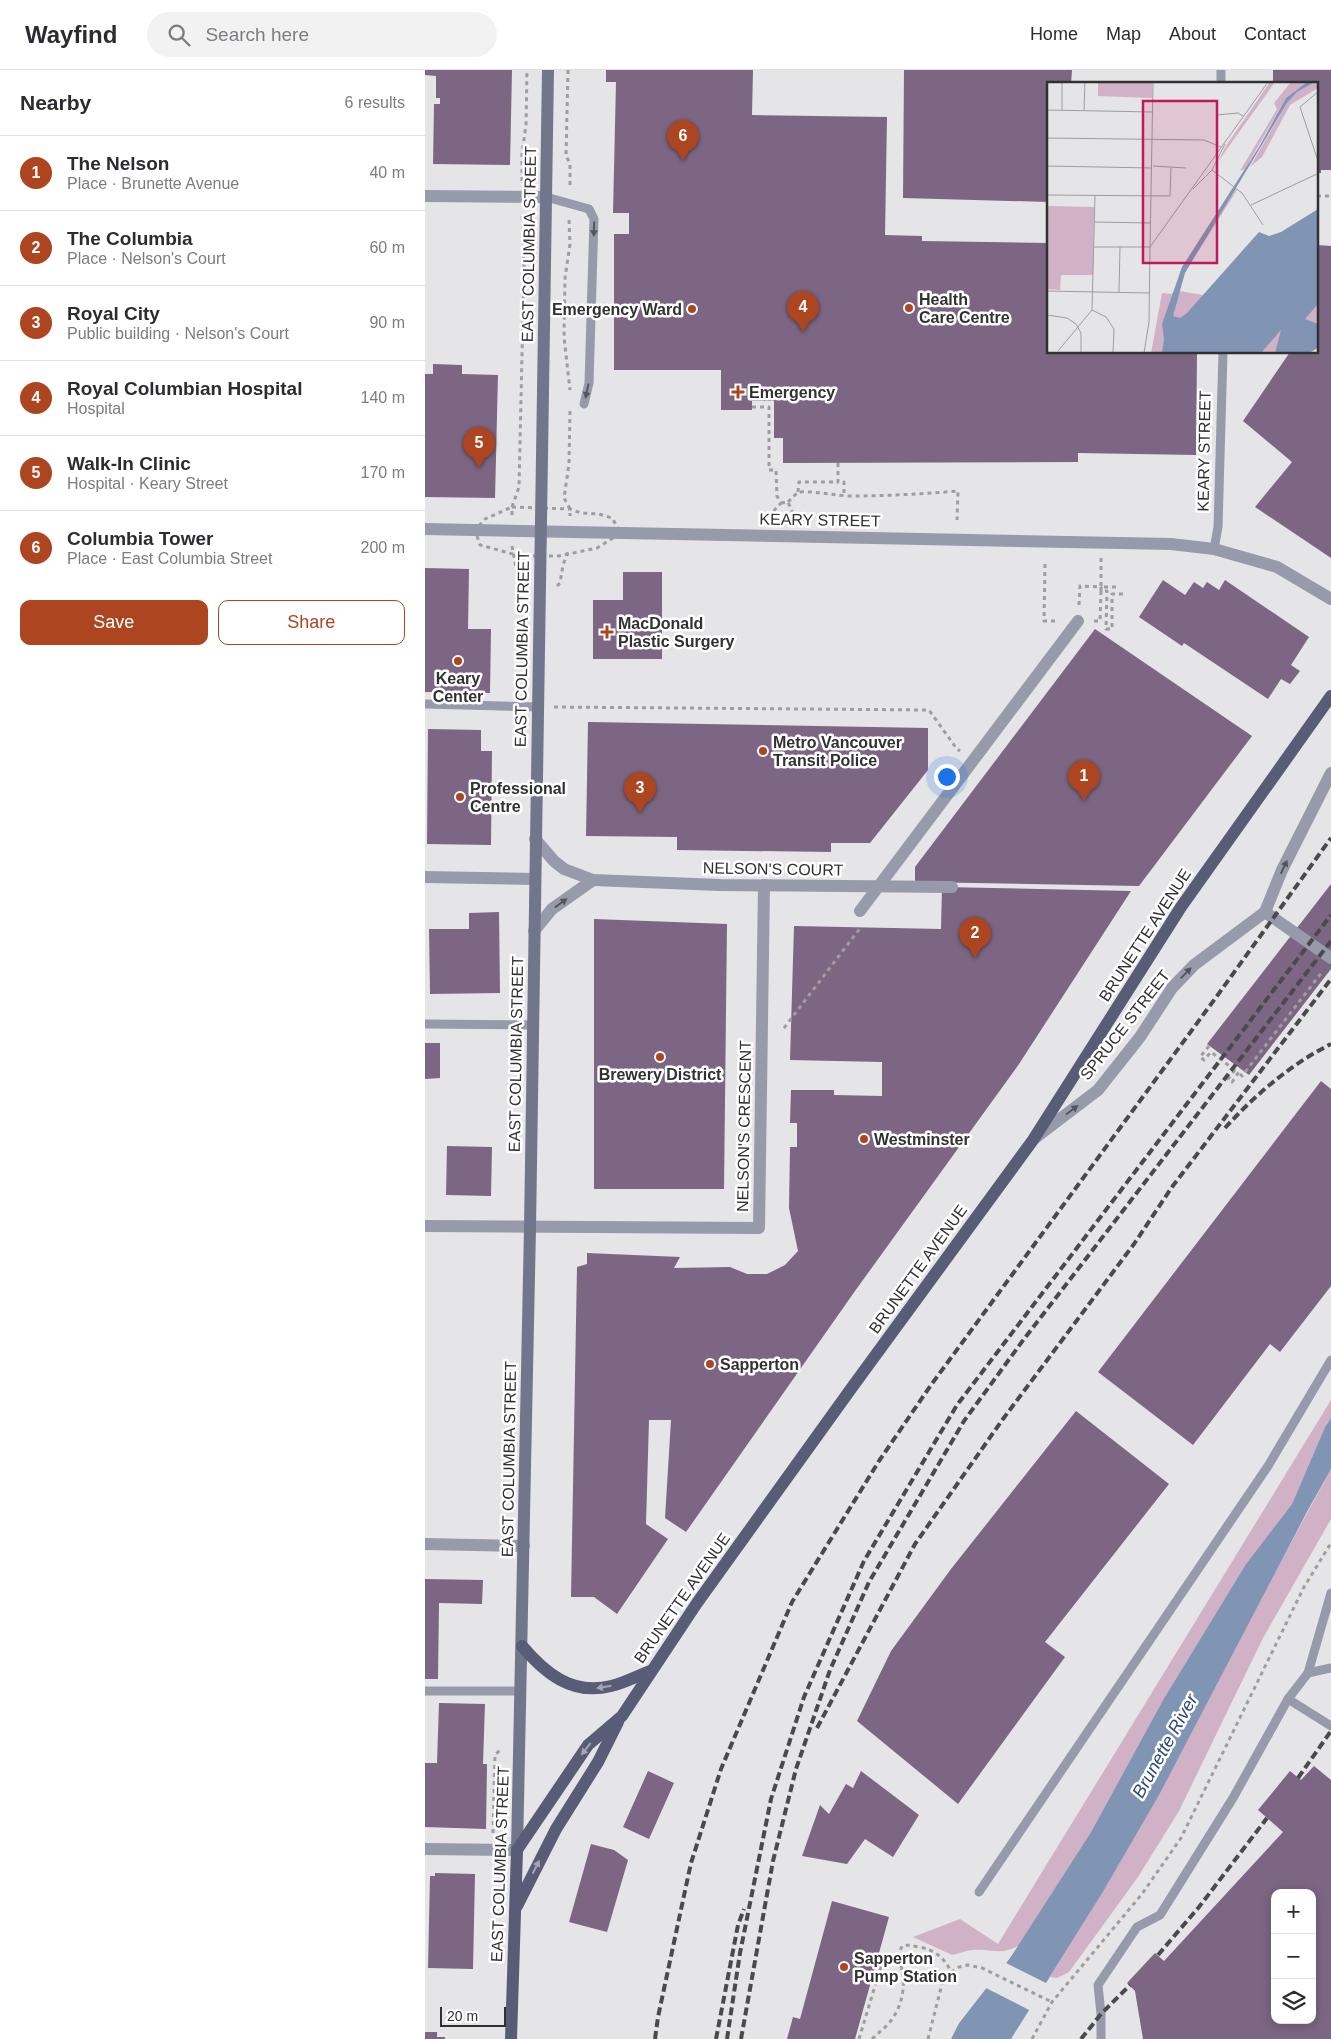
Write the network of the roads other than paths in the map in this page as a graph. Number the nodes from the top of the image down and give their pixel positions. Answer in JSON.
{"nodes":[{"id":1,"x":548,"y":70,"type":"edge"},
{"id":2,"x":425,"y":196,"type":"edge"},
{"id":3,"x":546,"y":197,"type":"junction"},
{"id":4,"x":1223,"y":354,"type":"edge"},
{"id":5,"x":585,"y":404,"type":"dead end"},
{"id":6,"x":425,"y":529,"type":"edge"},
{"id":7,"x":540,"y":531,"type":"junction"},
{"id":8,"x":1215,"y":549,"type":"junction"},
{"id":9,"x":1331,"y":599,"type":"edge"},
{"id":10,"x":1078,"y":621,"type":"dead end"},
{"id":11,"x":1331,"y":696,"type":"edge"},
{"id":12,"x":425,"y":704,"type":"edge"},
{"id":13,"x":537,"y":706,"type":"junction"},
{"id":14,"x":1331,"y":773,"type":"edge"},
{"id":15,"x":535,"y":838,"type":"junction"},
{"id":16,"x":425,"y":877,"type":"edge"},
{"id":17,"x":535,"y":879,"type":"junction"},
{"id":18,"x":593,"y":880,"type":"junction"},
{"id":19,"x":764,"y":885,"type":"junction"},
{"id":20,"x":879,"y":887,"type":"junction"},
{"id":21,"x":952,"y":888,"type":"dead end"},
{"id":22,"x":1265,"y":912,"type":"junction"},
{"id":23,"x":863,"y":915,"type":"road end"},
{"id":24,"x":534,"y":931,"type":"junction"},
{"id":25,"x":1328,"y":963,"type":"edge"},
{"id":26,"x":425,"y":1024,"type":"edge"},
{"id":27,"x":533,"y":1025,"type":"junction"},
{"id":28,"x":1033,"y":1140,"type":"junction"},
{"id":29,"x":425,"y":1226,"type":"edge"},
{"id":30,"x":530,"y":1228,"type":"junction"},
{"id":31,"x":1331,"y":1360,"type":"edge"},
{"id":32,"x":425,"y":1544,"type":"edge"},
{"id":33,"x":524,"y":1546,"type":"junction"},
{"id":34,"x":1331,"y":1593,"type":"edge"},
{"id":35,"x":522,"y":1646,"type":"junction"},
{"id":36,"x":1331,"y":1668,"type":"edge"},
{"id":37,"x":650,"y":1671,"type":"junction"},
{"id":38,"x":1308,"y":1673,"type":"junction"},
{"id":39,"x":425,"y":1691,"type":"edge"},
{"id":40,"x":521,"y":1691,"type":"junction"},
{"id":41,"x":1288,"y":1699,"type":"junction"},
{"id":42,"x":621,"y":1716,"type":"junction"},
{"id":43,"x":1331,"y":1726,"type":"edge"},
{"id":44,"x":425,"y":1849,"type":"edge"},
{"id":45,"x":517,"y":1850,"type":"junction"},
{"id":46,"x":979,"y":1892,"type":"dead end"},
{"id":47,"x":515,"y":1911,"type":"junction"},
{"id":48,"x":511,"y":2039,"type":"edge"},
{"id":49,"x":1101,"y":2039,"type":"edge"}],
"edges":[{"from":1,"to":3,"type":"street","name":"EAST COLUMBIA STREET"},
{"from":2,"to":3,"type":"street"},
{"from":3,"to":5,"type":"lane","one_way":true},
{"from":3,"to":7,"type":"street","name":"EAST COLUMBIA STREET"},
{"from":4,"to":8,"type":"lane","name":"KEARY STREET"},
{"from":6,"to":7,"type":"street","name":"KEARY STREET"},
{"from":7,"to":8,"type":"street","name":"KEARY STREET"},
{"from":7,"to":13,"type":"street","name":"EAST COLUMBIA STREET"},
{"from":8,"to":9,"type":"street","name":"KEARY STREET"},
{"from":10,"to":20,"type":"street"},
{"from":11,"to":28,"type":"main road","name":"BRUNETTE AVENUE"},
{"from":12,"to":13,"type":"lane"},
{"from":13,"to":15,"type":"street","name":"EAST COLUMBIA STREET"},
{"from":22,"to":14,"type":"street","one_way":true},
{"from":15,"to":17,"type":"street","name":"EAST COLUMBIA STREET"},
{"from":15,"to":18,"type":"street","name":"NELSON'S COURT"},
{"from":16,"to":17,"type":"street"},
{"from":17,"to":24,"type":"street","name":"EAST COLUMBIA STREET"},
{"from":18,"to":19,"type":"street","name":"NELSON'S COURT"},
{"from":24,"to":18,"type":"street","one_way":true},
{"from":19,"to":20,"type":"street","name":"NELSON'S COURT"},
{"from":19,"to":30,"type":"street","name":"NELSON'S CRESCENT"},
{"from":20,"to":21,"type":"street","name":"NELSON'S COURT"},
{"from":20,"to":23,"type":"street"},
{"from":22,"to":25,"type":"street"},
{"from":28,"to":22,"type":"street","name":"SPRUCE STREET","one_way":true},
{"from":24,"to":27,"type":"street","name":"EAST COLUMBIA STREET"},
{"from":26,"to":27,"type":"lane"},
{"from":27,"to":30,"type":"street","name":"EAST COLUMBIA STREET"},
{"from":28,"to":37,"type":"main road","name":"BRUNETTE AVENUE"},
{"from":29,"to":30,"type":"street"},
{"from":30,"to":33,"type":"street","name":"EAST COLUMBIA STREET"},
{"from":31,"to":46,"type":"lane"},
{"from":32,"to":33,"type":"street"},
{"from":33,"to":35,"type":"street","name":"EAST COLUMBIA STREET"},
{"from":34,"to":38,"type":"lane"},
{"from":37,"to":35,"type":"main road","one_way":true},
{"from":35,"to":40,"type":"street","name":"EAST COLUMBIA STREET"},
{"from":36,"to":38,"type":"lane"},
{"from":37,"to":42,"type":"main road","name":"BRUNETTE AVENUE"},
{"from":38,"to":41,"type":"lane"},
{"from":39,"to":40,"type":"lane"},
{"from":40,"to":45,"type":"street","name":"EAST COLUMBIA STREET"},
{"from":41,"to":43,"type":"lane"},
{"from":41,"to":49,"type":"lane"},
{"from":42,"to":45,"type":"main road","name":"BRUNETTE AVENUE","one_way":true},
{"from":47,"to":42,"type":"main road","one_way":true},
{"from":44,"to":45,"type":"street"},
{"from":45,"to":47,"type":"main road","name":"EAST COLUMBIA STREET"},
{"from":47,"to":48,"type":"main road","name":"EAST COLUMBIA STREET"}]}
